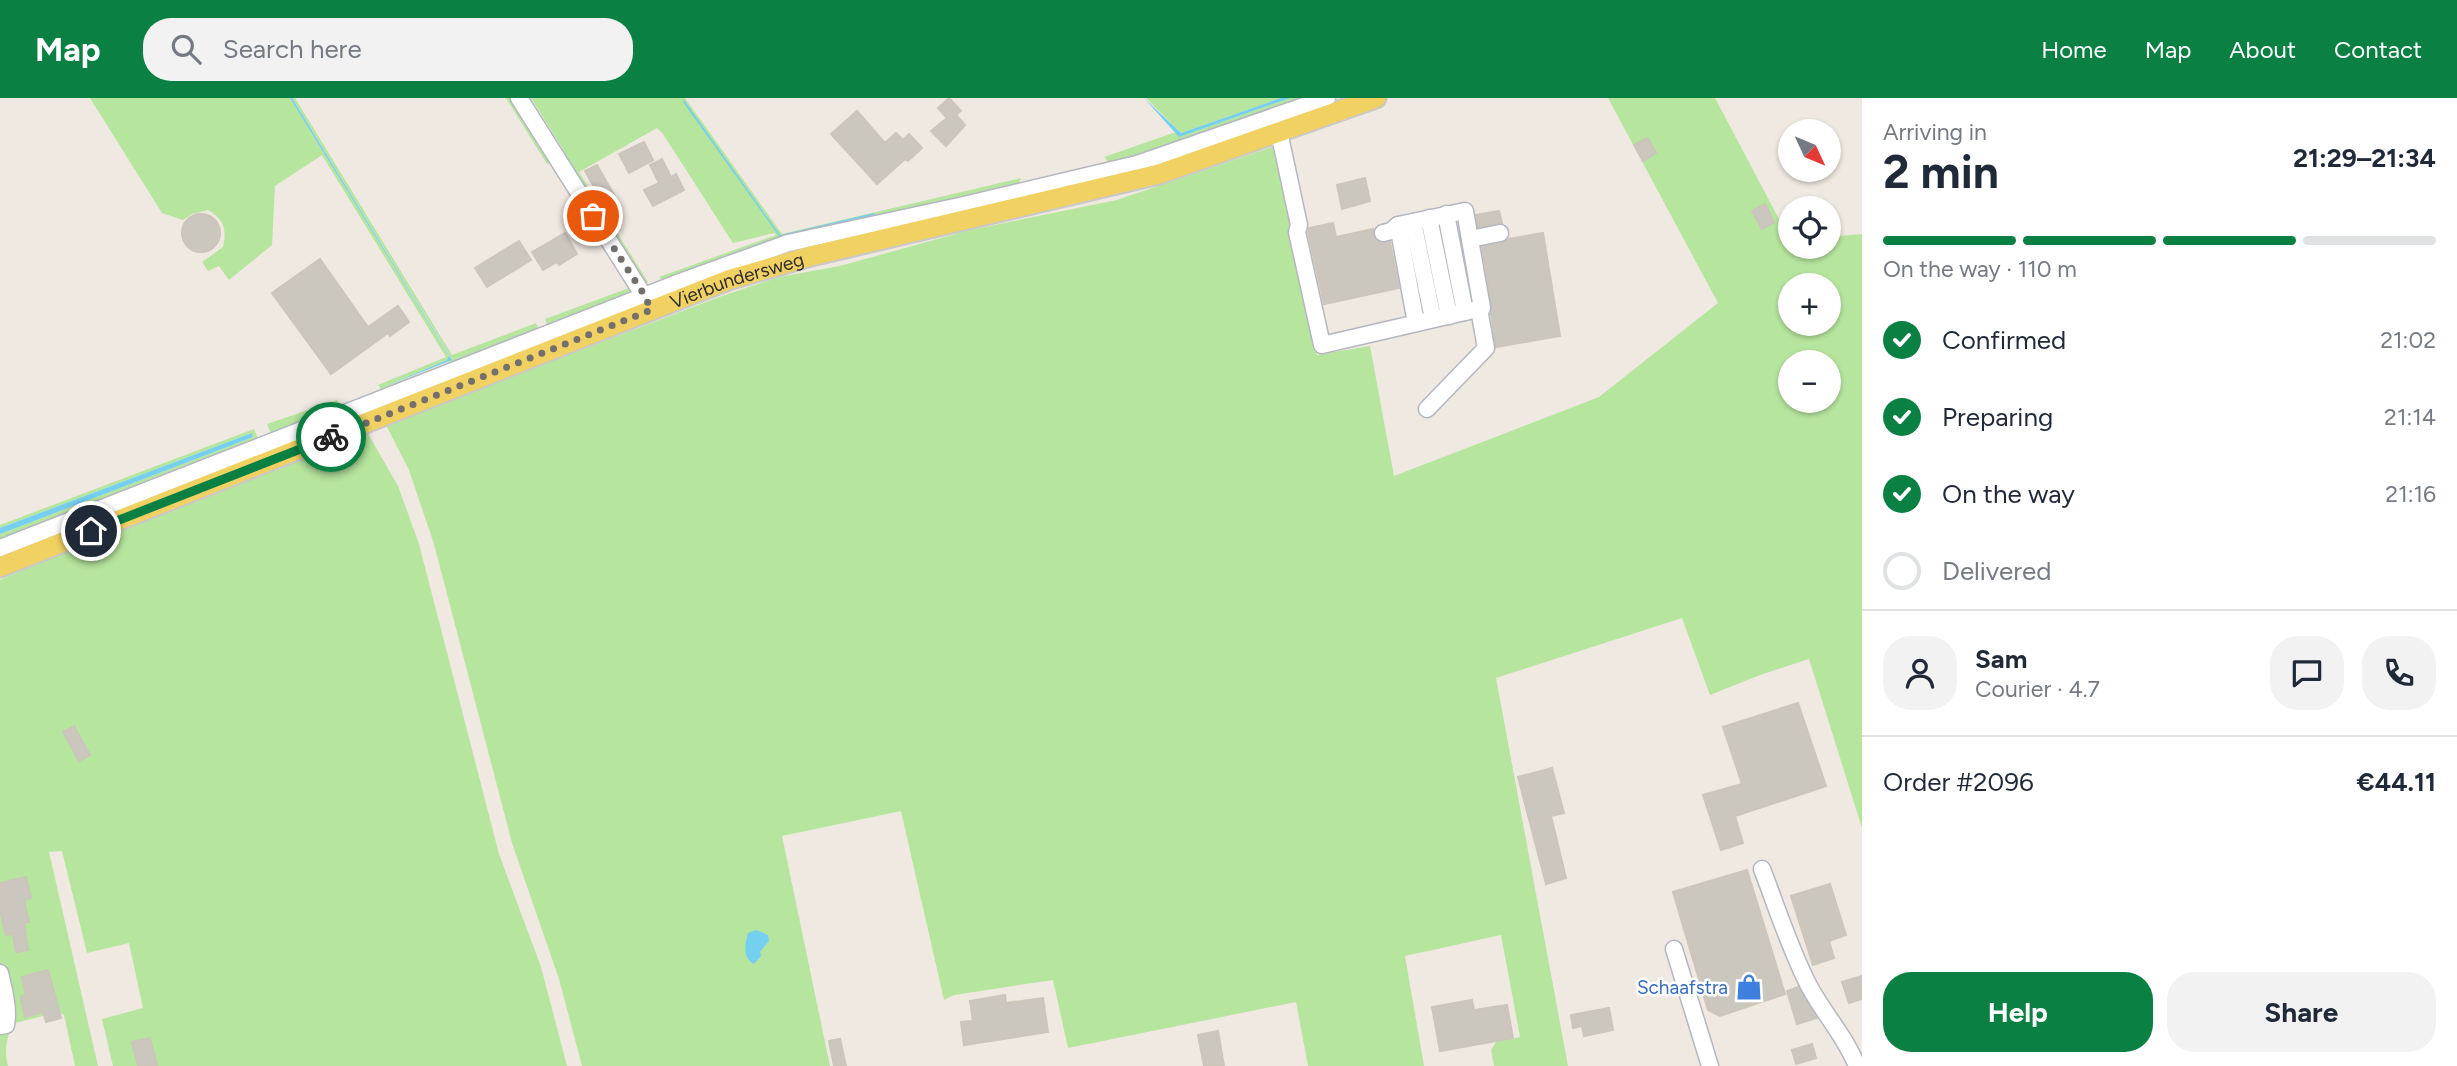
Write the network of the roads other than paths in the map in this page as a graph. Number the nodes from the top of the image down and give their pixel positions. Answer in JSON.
{"nodes":[{"id":1,"x":519,"y":98,"type":"edge"},
{"id":2,"x":1327,"y":98,"type":"edge"},
{"id":3,"x":1377,"y":98,"type":"edge"},
{"id":4,"x":1279,"y":132,"type":"junction"},
{"id":5,"x":1446,"y":215,"type":"junction"},
{"id":6,"x":1406,"y":225,"type":"junction"},
{"id":7,"x":1500,"y":233,"type":"dead end"},
{"id":8,"x":1470,"y":239,"type":"junction"},
{"id":9,"x":648,"y":303,"type":"junction"},
{"id":10,"x":1448,"y":316,"type":"junction"},
{"id":11,"x":1427,"y":409,"type":"dead end"},
{"id":12,"x":0,"y":548,"type":"edge"},
{"id":13,"x":0,"y":567,"type":"edge"},
{"id":14,"x":1762,"y":869,"type":"dead end"},
{"id":15,"x":1674,"y":949,"type":"dead end"},
{"id":16,"x":0,"y":973,"type":"edge"},
{"id":17,"x":0,"y":1026,"type":"edge"},
{"id":18,"x":1710,"y":1066,"type":"edge"},
{"id":19,"x":1857,"y":1066,"type":"edge"}],
"edges":[{"from":1,"to":9,"type":"street"},
{"from":2,"to":9,"type":"street","name":"Vierbundersweg"},
{"from":3,"to":4,"type":"main road","name":"Vierbundersweg"},
{"from":4,"to":9,"type":"main road","name":"Vierbundersweg"},
{"from":4,"to":10,"type":"street"},
{"from":5,"to":6,"type":"street"},
{"from":5,"to":8,"type":"street"},
{"from":5,"to":10,"type":"street"},
{"from":6,"to":10,"type":"street"},
{"from":6,"to":10,"type":"street"},
{"from":7,"to":8,"type":"street"},
{"from":8,"to":10,"type":"street"},
{"from":9,"to":12,"type":"street","name":"Vierbundersweg"},
{"from":9,"to":13,"type":"main road","name":"Vierbundersweg"},
{"from":10,"to":11,"type":"street"},
{"from":14,"to":19,"type":"street"},
{"from":15,"to":18,"type":"street"},
{"from":16,"to":17,"type":"street"}]}
